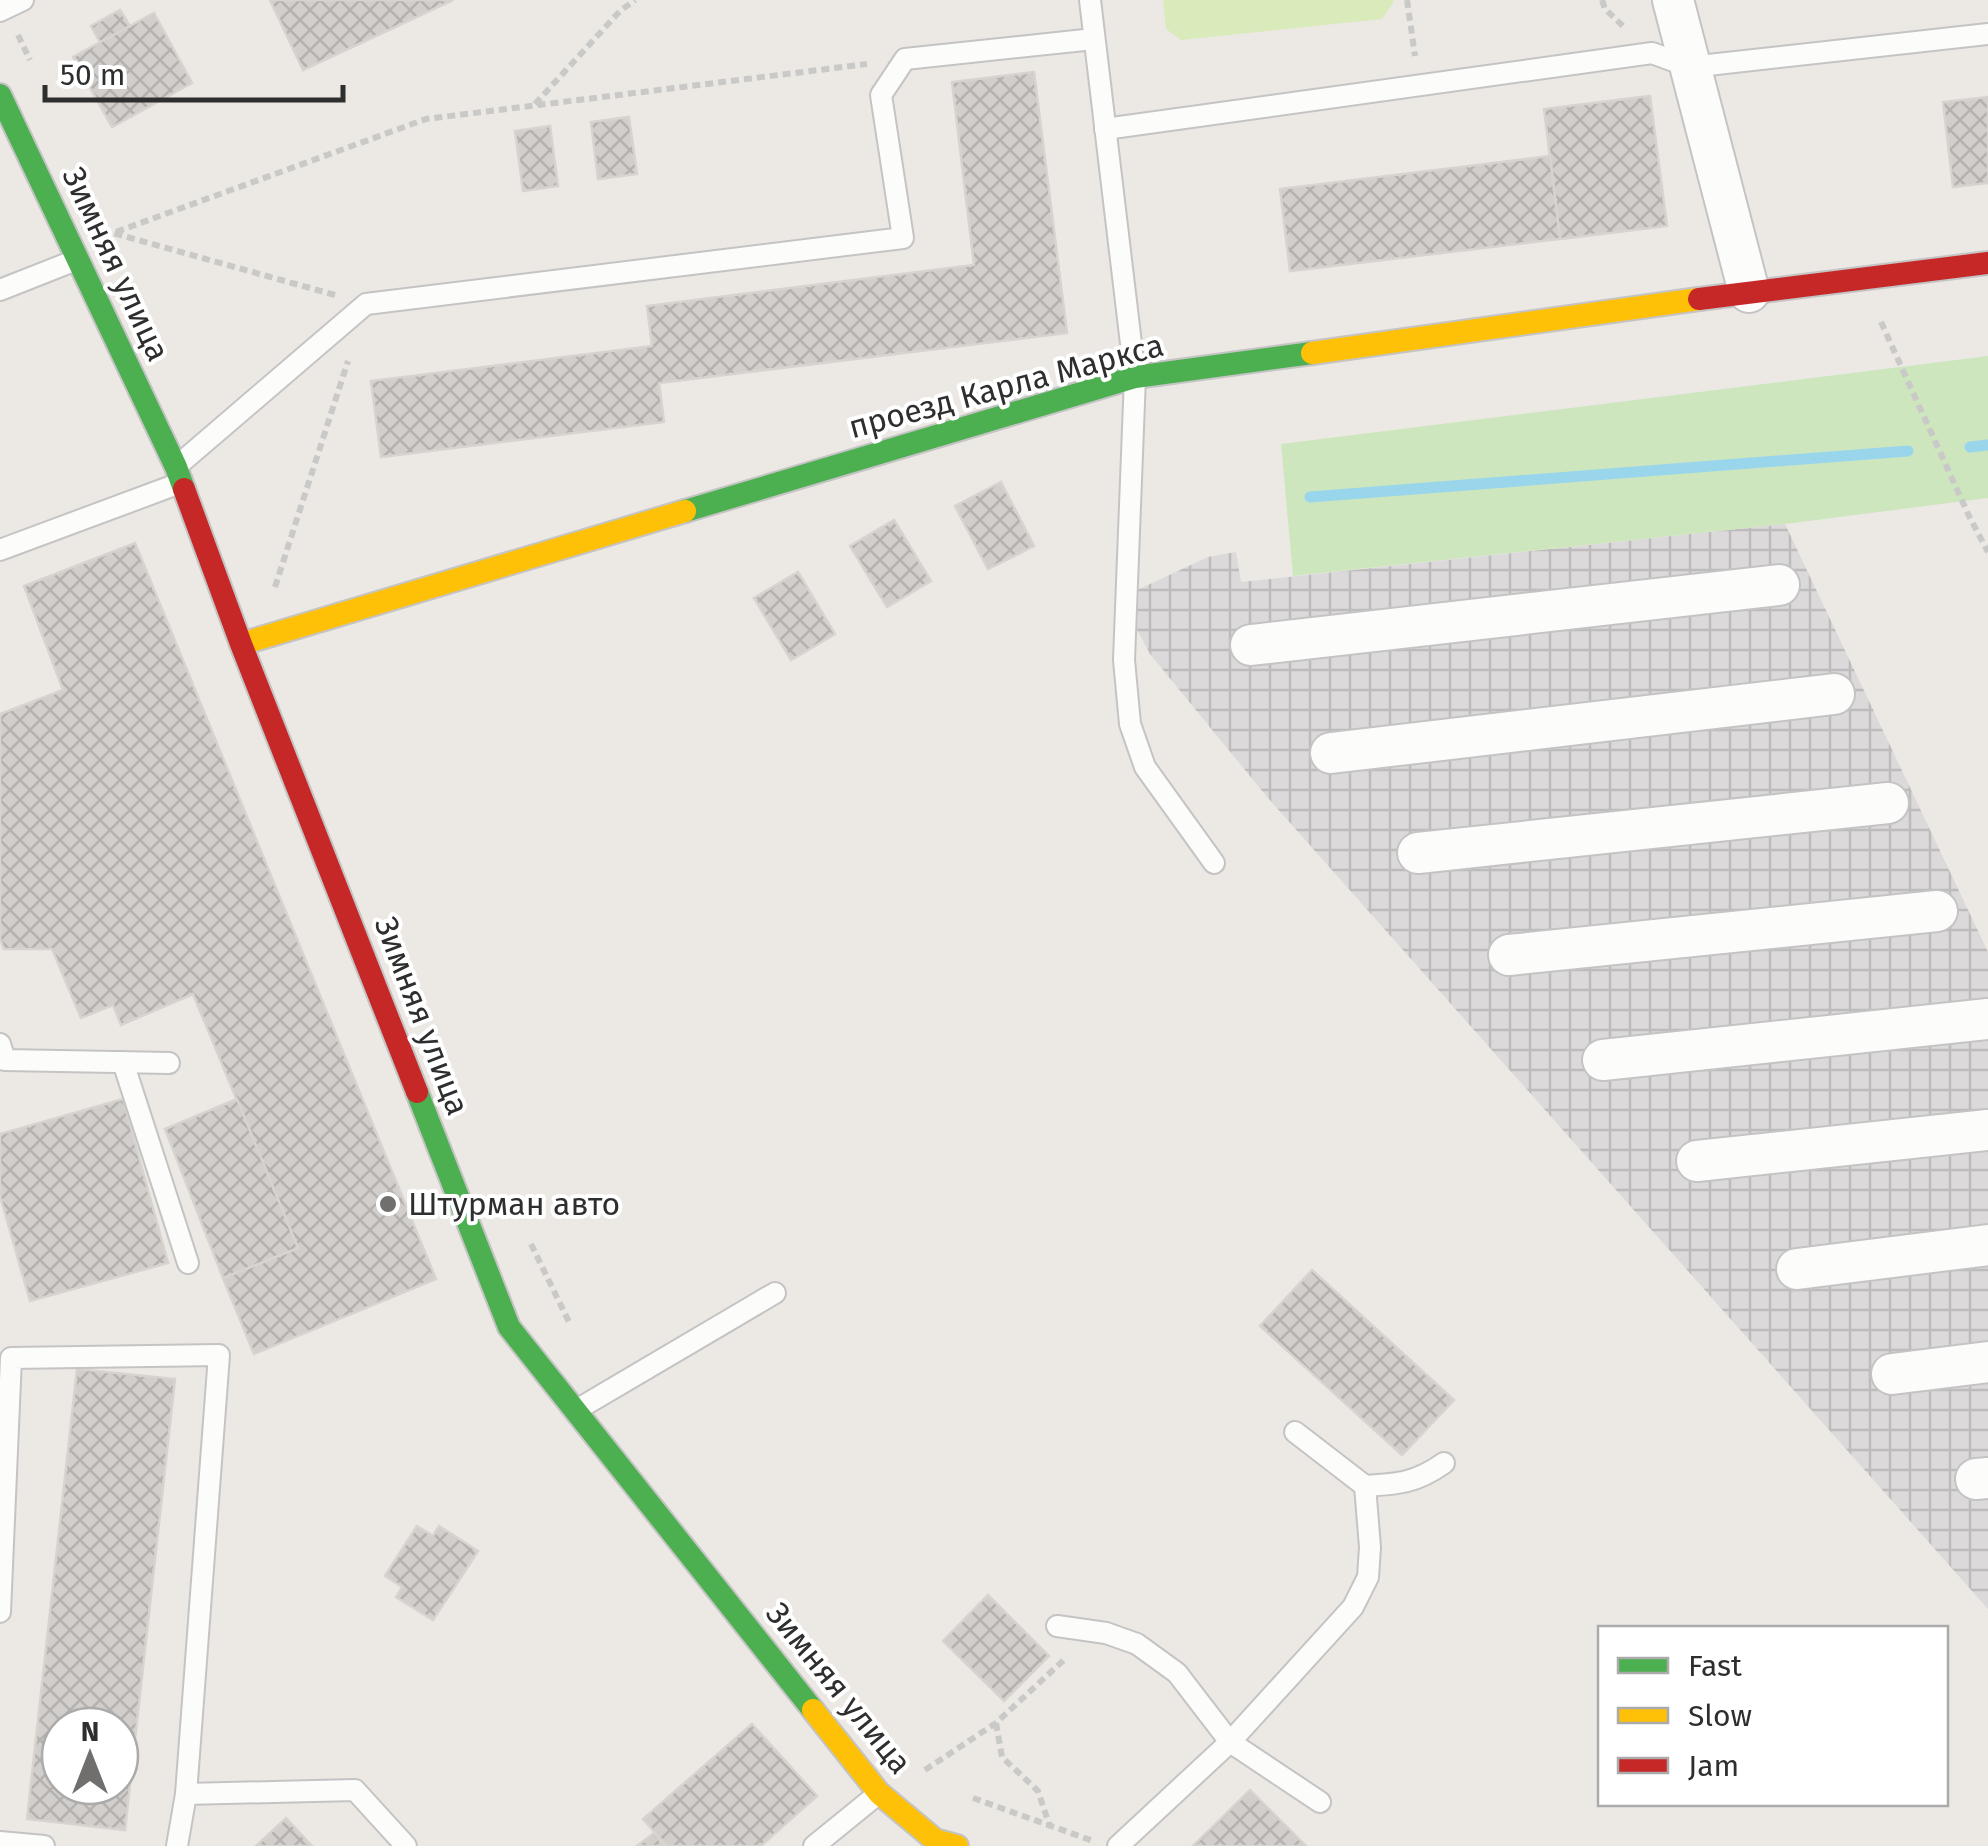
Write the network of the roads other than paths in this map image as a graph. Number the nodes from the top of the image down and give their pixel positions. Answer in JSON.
{"nodes":[{"id":1,"x":24,"y":0,"type":"edge"},
{"id":2,"x":1090,"y":0,"type":"edge"},
{"id":3,"x":1673,"y":0,"type":"edge"},
{"id":4,"x":0,"y":12,"type":"edge"},
{"id":5,"x":1988,"y":34,"type":"edge"},
{"id":6,"x":1094,"y":39,"type":"junction"},
{"id":7,"x":1690,"y":67,"type":"junction"},
{"id":8,"x":0,"y":95,"type":"edge"},
{"id":9,"x":1105,"y":129,"type":"junction"},
{"id":10,"x":78,"y":259,"type":"junction"},
{"id":11,"x":1988,"y":263,"type":"edge"},
{"id":12,"x":0,"y":290,"type":"edge"},
{"id":13,"x":1748,"y":292,"type":"junction"},
{"id":14,"x":1135,"y":377,"type":"junction"},
{"id":15,"x":179,"y":475,"type":"junction"},
{"id":16,"x":0,"y":550,"type":"edge"},
{"id":17,"x":1779,"y":585,"type":"dead end"},
{"id":18,"x":240,"y":644,"type":"junction"},
{"id":19,"x":1251,"y":645,"type":"dead end"},
{"id":20,"x":1834,"y":694,"type":"dead end"},
{"id":21,"x":1331,"y":753,"type":"dead end"},
{"id":22,"x":1888,"y":803,"type":"dead end"},
{"id":23,"x":1418,"y":853,"type":"dead end"},
{"id":24,"x":1214,"y":863,"type":"dead end"},
{"id":25,"x":1937,"y":911,"type":"dead end"},
{"id":26,"x":1509,"y":956,"type":"dead end"},
{"id":27,"x":1988,"y":1019,"type":"edge"},
{"id":28,"x":0,"y":1044,"type":"edge"},
{"id":29,"x":1603,"y":1060,"type":"dead end"},
{"id":30,"x":123,"y":1062,"type":"junction"},
{"id":31,"x":168,"y":1063,"type":"dead end"},
{"id":32,"x":1988,"y":1130,"type":"edge"},
{"id":33,"x":1697,"y":1161,"type":"dead end"},
{"id":34,"x":1988,"y":1245,"type":"edge"},
{"id":35,"x":188,"y":1262,"type":"dead end"},
{"id":36,"x":1797,"y":1269,"type":"dead end"},
{"id":37,"x":774,"y":1293,"type":"dead end"},
{"id":38,"x":6,"y":1358,"type":"edge"},
{"id":39,"x":1988,"y":1362,"type":"edge"},
{"id":40,"x":1892,"y":1374,"type":"dead end"},
{"id":41,"x":576,"y":1410,"type":"junction"},
{"id":42,"x":1295,"y":1432,"type":"dead end"},
{"id":43,"x":1444,"y":1463,"type":"dead end"},
{"id":44,"x":1365,"y":1486,"type":"junction"},
{"id":45,"x":0,"y":1612,"type":"edge"},
{"id":46,"x":1057,"y":1626,"type":"dead end"},
{"id":47,"x":1230,"y":1742,"type":"junction"},
{"id":48,"x":879,"y":1793,"type":"junction"},
{"id":49,"x":186,"y":1794,"type":"junction"},
{"id":50,"x":1320,"y":1802,"type":"dead end"},
{"id":51,"x":0,"y":1842,"type":"edge"},
{"id":52,"x":44,"y":1846,"type":"edge"},
{"id":53,"x":176,"y":1846,"type":"edge"},
{"id":54,"x":406,"y":1846,"type":"edge"},
{"id":55,"x":814,"y":1846,"type":"edge"},
{"id":56,"x":957,"y":1846,"type":"edge"},
{"id":57,"x":1118,"y":1846,"type":"edge"}],
"edges":[{"from":1,"to":4,"type":"lane"},
{"from":2,"to":6,"type":"lane"},
{"from":3,"to":7,"type":"street"},
{"from":5,"to":7,"type":"lane"},
{"from":6,"to":9,"type":"lane"},
{"from":6,"to":15,"type":"lane"},
{"from":7,"to":9,"type":"lane"},
{"from":7,"to":13,"type":"street"},
{"from":8,"to":10,"type":"street","name":"Зимняя улица"},
{"from":9,"to":14,"type":"lane"},
{"from":10,"to":12,"type":"lane"},
{"from":10,"to":15,"type":"street","name":"Зимняя улица"},
{"from":11,"to":13,"type":"street","name":"проезд Карла Маркса"},
{"from":13,"to":14,"type":"street","name":"проезд Карла Маркса"},
{"from":14,"to":18,"type":"street","name":"проезд Карла Маркса"},
{"from":14,"to":24,"type":"lane"},
{"from":15,"to":16,"type":"lane"},
{"from":15,"to":18,"type":"street","name":"Зимняя улица"},
{"from":17,"to":19,"type":"street"},
{"from":18,"to":41,"type":"street","name":"Зимняя улица"},
{"from":20,"to":21,"type":"street"},
{"from":22,"to":23,"type":"street"},
{"from":25,"to":26,"type":"street"},
{"from":27,"to":29,"type":"street"},
{"from":28,"to":30,"type":"lane"},
{"from":30,"to":31,"type":"lane"},
{"from":30,"to":35,"type":"lane"},
{"from":32,"to":33,"type":"street"},
{"from":34,"to":36,"type":"street"},
{"from":37,"to":41,"type":"lane"},
{"from":38,"to":45,"type":"lane"},
{"from":38,"to":49,"type":"lane"},
{"from":39,"to":40,"type":"street"},
{"from":41,"to":48,"type":"street","name":"Зимняя улица"},
{"from":42,"to":44,"type":"lane"},
{"from":43,"to":44,"type":"lane"},
{"from":44,"to":47,"type":"lane"},
{"from":46,"to":47,"type":"lane"},
{"from":47,"to":50,"type":"lane"},
{"from":47,"to":57,"type":"lane"},
{"from":48,"to":55,"type":"lane"},
{"from":48,"to":56,"type":"street","name":"Зимняя улица"},
{"from":49,"to":53,"type":"lane"},
{"from":49,"to":54,"type":"lane"},
{"from":51,"to":52,"type":"lane"}]}
